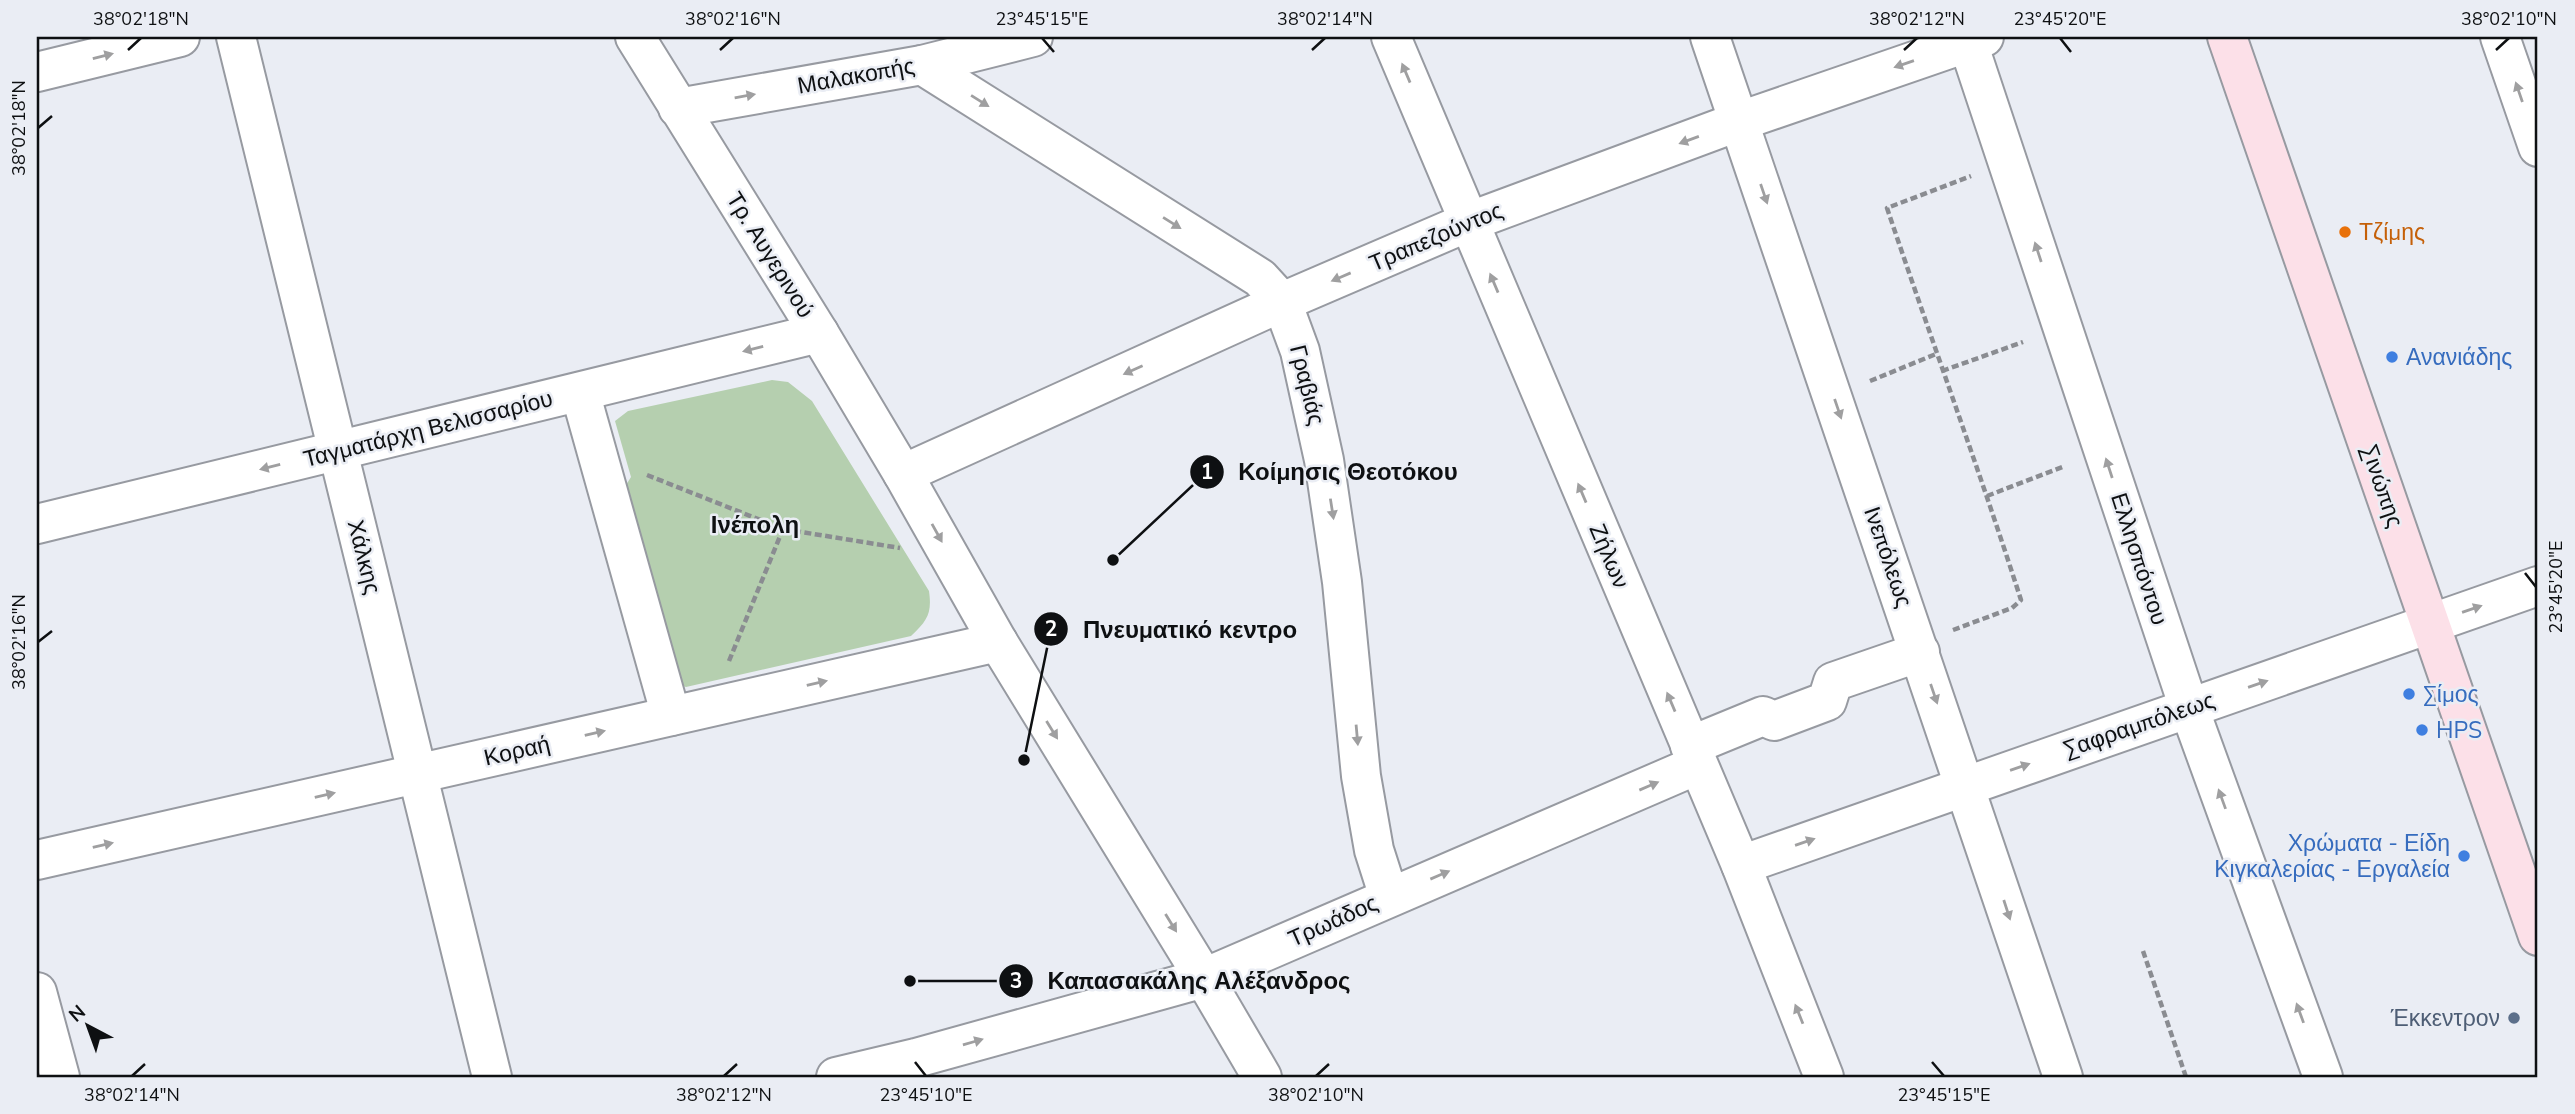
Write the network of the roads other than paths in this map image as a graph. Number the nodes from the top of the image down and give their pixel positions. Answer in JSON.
{"nodes":[{"id":1,"x":180,"y":37,"type":"edge"},
{"id":2,"x":236,"y":37,"type":"edge"},
{"id":3,"x":635,"y":37,"type":"edge"},
{"id":4,"x":1033,"y":37,"type":"edge"},
{"id":5,"x":1391,"y":37,"type":"edge"},
{"id":6,"x":1710,"y":37,"type":"edge"},
{"id":7,"x":2227,"y":37,"type":"edge"},
{"id":8,"x":2500,"y":37,"type":"edge"},
{"id":9,"x":1973,"y":38,"type":"edge"},
{"id":10,"x":922,"y":65,"type":"junction"},
{"id":11,"x":37,"y":72,"type":"edge"},
{"id":12,"x":678,"y":108,"type":"junction"},
{"id":13,"x":1740,"y":121,"type":"junction"},
{"id":14,"x":2538,"y":148,"type":"edge"},
{"id":15,"x":1468,"y":222,"type":"junction"},
{"id":16,"x":1282,"y":302,"type":"junction"},
{"id":17,"x":819,"y":333,"type":"junction"},
{"id":18,"x":580,"y":392,"type":"junction"},
{"id":19,"x":338,"y":450,"type":"junction"},
{"id":20,"x":903,"y":474,"type":"junction"},
{"id":21,"x":37,"y":524,"type":"edge"},
{"id":22,"x":2538,"y":586,"type":"edge"},
{"id":23,"x":2430,"y":623,"type":"junction"},
{"id":24,"x":998,"y":642,"type":"junction"},
{"id":25,"x":1918,"y":648,"type":"junction"},
{"id":26,"x":2189,"y":708,"type":"junction"},
{"id":27,"x":671,"y":716,"type":"junction"},
{"id":28,"x":1693,"y":756,"type":"junction"},
{"id":29,"x":418,"y":773,"type":"junction"},
{"id":30,"x":1966,"y":786,"type":"junction"},
{"id":31,"x":37,"y":860,"type":"edge"},
{"id":32,"x":1741,"y":865,"type":"junction"},
{"id":33,"x":1389,"y":897,"type":"junction"},
{"id":34,"x":2538,"y":936,"type":"edge"},
{"id":35,"x":1204,"y":978,"type":"junction"},
{"id":36,"x":37,"y":992,"type":"edge"},
{"id":37,"x":918,"y":1068,"type":"edge"},
{"id":38,"x":60,"y":1077,"type":"edge"},
{"id":39,"x":492,"y":1077,"type":"edge"},
{"id":40,"x":836,"y":1077,"type":"edge"},
{"id":41,"x":1262,"y":1077,"type":"edge"},
{"id":42,"x":1825,"y":1077,"type":"edge"},
{"id":43,"x":2063,"y":1077,"type":"edge"},
{"id":44,"x":2323,"y":1077,"type":"edge"}],
"edges":[{"from":11,"to":1,"type":"street","one_way":true},
{"from":2,"to":19,"type":"street","name":"Χάλκης"},
{"from":3,"to":12,"type":"street","name":"Τρ. Αυγερινού"},
{"from":4,"to":10,"type":"street","name":"Μαλακοπής"},
{"from":15,"to":5,"type":"street","name":"Ζήλων","one_way":true},
{"from":6,"to":13,"type":"street","name":"Ινεπόλεως"},
{"from":7,"to":23,"type":"street","name":"Σινώπης"},
{"from":14,"to":8,"type":"street","one_way":true},
{"from":9,"to":13,"type":"street","name":"Τραπεζούντος","one_way":true},
{"from":26,"to":9,"type":"street","name":"Ελλησπόντου","one_way":true},
{"from":12,"to":10,"type":"street","name":"Μαλακοπής","one_way":true},
{"from":10,"to":16,"type":"street","name":"Γραβιάς","one_way":true},
{"from":12,"to":17,"type":"street","name":"Τρ. Αυγερινού"},
{"from":13,"to":15,"type":"street","name":"Τραπεζούντος","one_way":true},
{"from":13,"to":25,"type":"street","name":"Ινεπόλεως","one_way":true},
{"from":15,"to":16,"type":"street","name":"Τραπεζούντος","one_way":true},
{"from":28,"to":15,"type":"street","name":"Ζήλων","one_way":true},
{"from":16,"to":20,"type":"street","name":"Τραπεζούντος","one_way":true},
{"from":16,"to":33,"type":"street","name":"Γραβιάς","one_way":true},
{"from":17,"to":18,"type":"street","name":"Ταγματάρχη Βελισσαρίου","one_way":true},
{"from":17,"to":20,"type":"street","name":"Τρ. Αυγερινού"},
{"from":18,"to":19,"type":"street","name":"Ταγματάρχη Βελισσαρίου"},
{"from":18,"to":27,"type":"street"},
{"from":19,"to":21,"type":"street","name":"Ταγματάρχη Βελισσαρίου","one_way":true},
{"from":19,"to":29,"type":"street","name":"Χάλκης"},
{"from":20,"to":24,"type":"street","name":"Τρ. Αυγερινού","one_way":true},
{"from":23,"to":22,"type":"street","name":"Σαφραμπόλεως","one_way":true},
{"from":26,"to":23,"type":"street","name":"Σαφραμπόλεως","one_way":true},
{"from":23,"to":34,"type":"street","name":"Σινώπης"},
{"from":27,"to":24,"type":"street","name":"Κοραή","one_way":true},
{"from":24,"to":35,"type":"street","name":"Τρ. Αυγερινού","one_way":true},
{"from":25,"to":28,"type":"street","name":"Τρωάδος"},
{"from":25,"to":30,"type":"street","name":"Ινεπόλεως","one_way":true},
{"from":30,"to":26,"type":"street","name":"Σαφραμπόλεως","one_way":true},
{"from":44,"to":26,"type":"street","name":"Ελλησπόντου","one_way":true},
{"from":29,"to":27,"type":"street","name":"Κοραή","one_way":true},
{"from":28,"to":32,"type":"street","name":"Ζήλων"},
{"from":33,"to":28,"type":"street","name":"Τρωάδος","one_way":true},
{"from":31,"to":29,"type":"street","name":"Κοραή","one_way":true},
{"from":29,"to":39,"type":"street","name":"Χάλκης"},
{"from":32,"to":30,"type":"street","name":"Σαφραμπόλεως","one_way":true},
{"from":30,"to":43,"type":"street","name":"Ινεπόλεως","one_way":true},
{"from":42,"to":32,"type":"street","name":"Ζήλων","one_way":true},
{"from":33,"to":35,"type":"street","name":"Τρωάδος"},
{"from":37,"to":35,"type":"street","name":"Τρωάδος","one_way":true},
{"from":35,"to":41,"type":"street","name":"Τρ. Αυγερινού"},
{"from":36,"to":38,"type":"street"},
{"from":37,"to":40,"type":"street","name":"Τρωάδος"}]}
